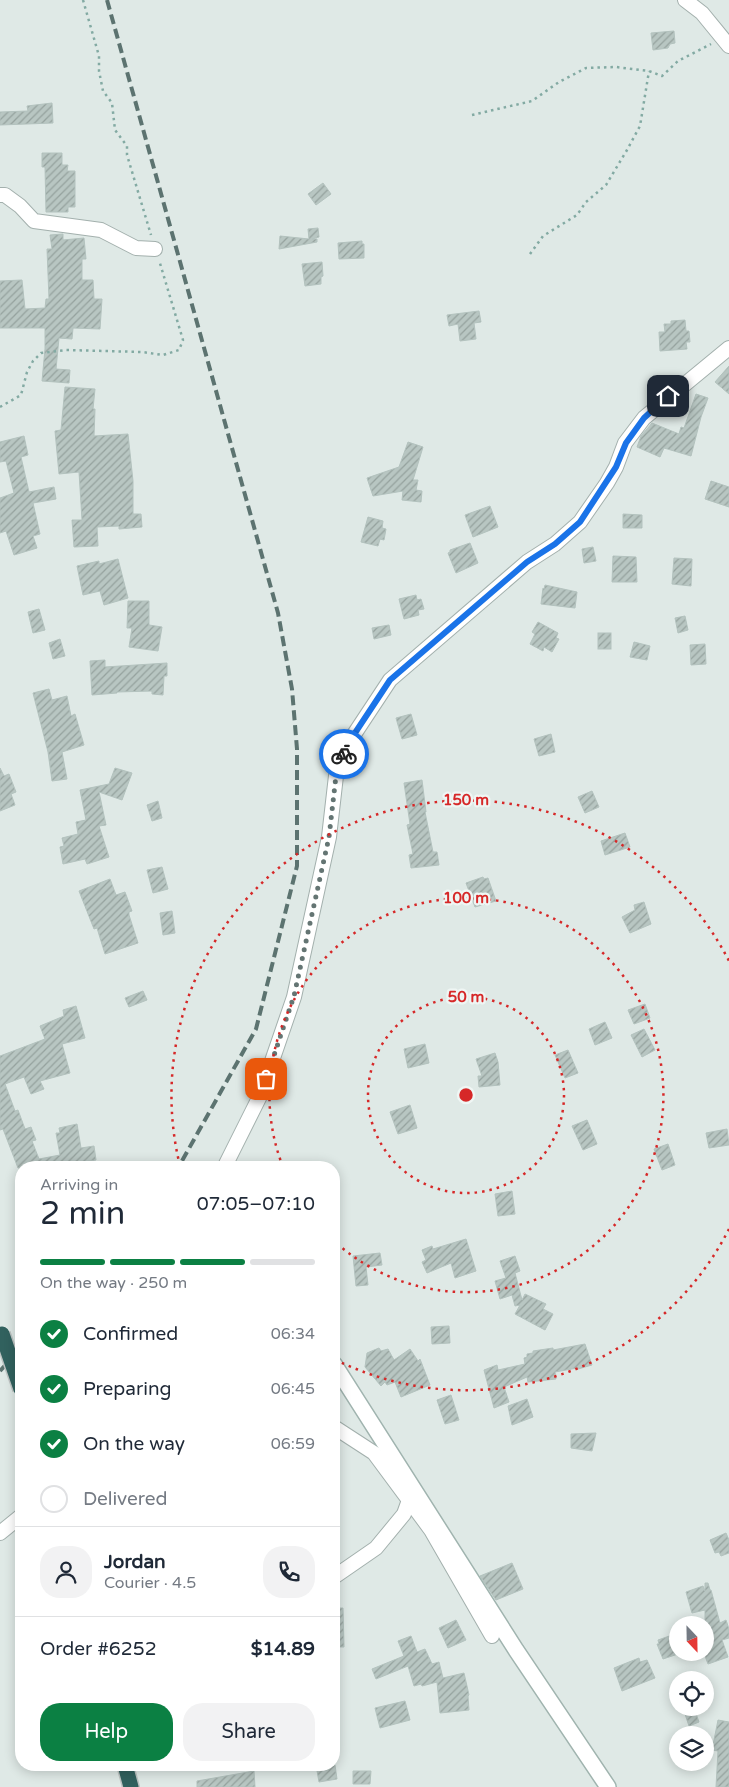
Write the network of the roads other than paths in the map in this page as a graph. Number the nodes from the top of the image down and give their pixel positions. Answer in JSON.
{"nodes":[{"id":1,"x":685,"y":0,"type":"edge"},
{"id":2,"x":704,"y":7,"type":"edge"},
{"id":3,"x":726,"y":41,"type":"edge"},
{"id":4,"x":0,"y":195,"type":"edge"},
{"id":5,"x":156,"y":249,"type":"dead end"},
{"id":6,"x":729,"y":348,"type":"edge"},
{"id":7,"x":228,"y":1161,"type":"edge"},
{"id":8,"x":1,"y":1330,"type":"edge"},
{"id":9,"x":15,"y":1371,"type":"edge"},
{"id":10,"x":340,"y":1373,"type":"edge"},
{"id":11,"x":340,"y":1430,"type":"edge"},
{"id":12,"x":409,"y":1500,"type":"junction"},
{"id":13,"x":15,"y":1521,"type":"edge"},
{"id":14,"x":0,"y":1533,"type":"edge"},
{"id":15,"x":340,"y":1573,"type":"edge"},
{"id":16,"x":492,"y":1636,"type":"dead end"},
{"id":17,"x":127,"y":1771,"type":"edge"},
{"id":18,"x":131,"y":1787,"type":"edge"},
{"id":19,"x":608,"y":1787,"type":"edge"}],
"edges":[{"from":1,"to":2,"type":"street"},
{"from":2,"to":3,"type":"street"},
{"from":4,"to":5,"type":"street"},
{"from":6,"to":7,"type":"street"},
{"from":8,"to":9,"type":"highway","bridge":true},
{"from":10,"to":19,"type":"street"},
{"from":11,"to":12,"type":"street"},
{"from":12,"to":15,"type":"street"},
{"from":12,"to":16,"type":"street"},
{"from":13,"to":14,"type":"street"},
{"from":17,"to":18,"type":"highway"}]}
